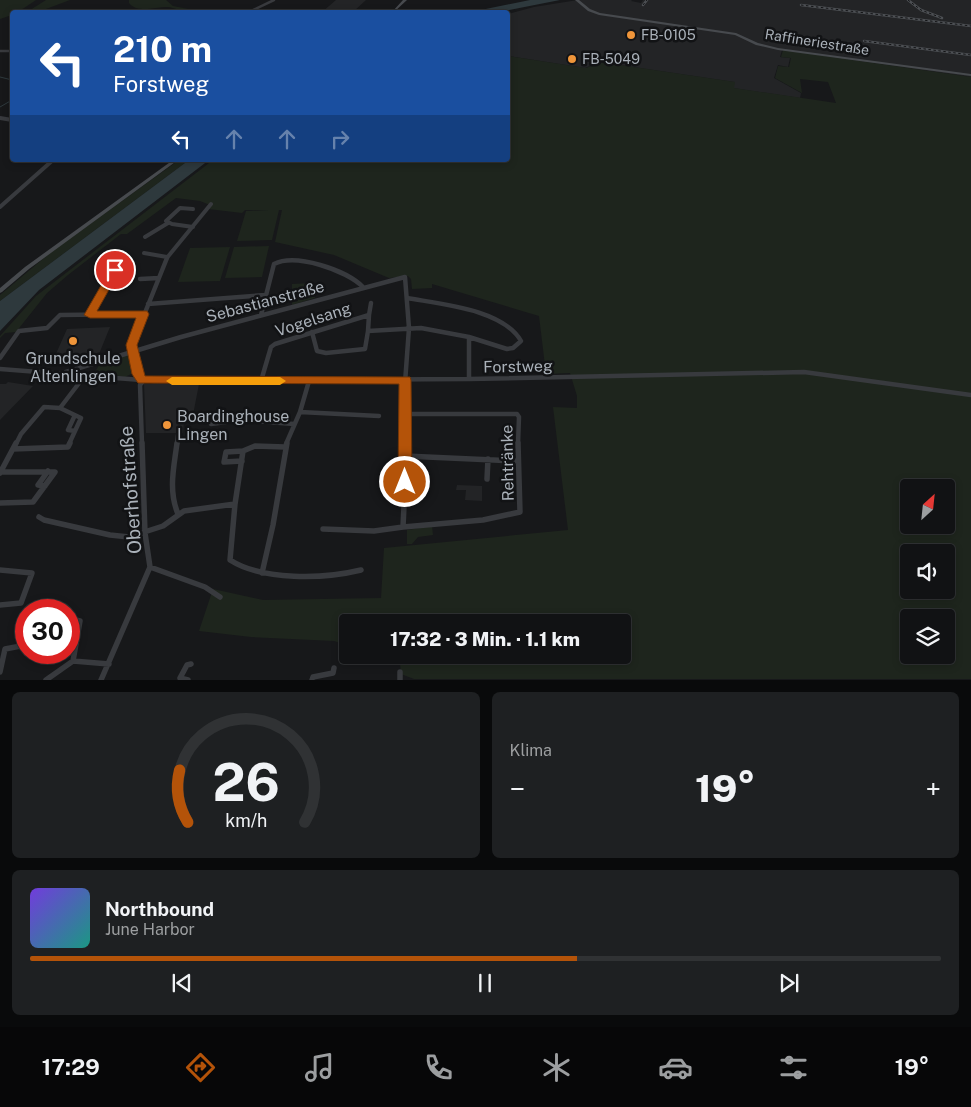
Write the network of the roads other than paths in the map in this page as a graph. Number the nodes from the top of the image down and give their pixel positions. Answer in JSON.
{"nodes":[{"id":1,"x":274,"y":0,"type":"edge"},
{"id":2,"x":404,"y":0,"type":"edge"},
{"id":3,"x":577,"y":0,"type":"edge"},
{"id":4,"x":253,"y":10,"type":"edge"},
{"id":5,"x":395,"y":10,"type":"edge"},
{"id":6,"x":971,"y":75,"type":"edge"},
{"id":7,"x":51,"y":162,"type":"edge"},
{"id":8,"x":173,"y":162,"type":"edge"},
{"id":9,"x":211,"y":204,"type":"dead end"},
{"id":10,"x":0,"y":207,"type":"edge"},
{"id":11,"x":193,"y":209,"type":"dead end"},
{"id":12,"x":168,"y":223,"type":"junction"},
{"id":13,"x":193,"y":227,"type":"junction"},
{"id":14,"x":145,"y":237,"type":"dead end"},
{"id":15,"x":144,"y":253,"type":"dead end"},
{"id":16,"x":167,"y":257,"type":"junction"},
{"id":17,"x":114,"y":274,"type":"dead end"},
{"id":18,"x":159,"y":278,"type":"junction"},
{"id":19,"x":140,"y":279,"type":"dead end"},
{"id":20,"x":363,"y":287,"type":"junction"},
{"id":21,"x":0,"y":291,"type":"edge"},
{"id":22,"x":265,"y":295,"type":"junction"},
{"id":23,"x":407,"y":298,"type":"junction"},
{"id":24,"x":371,"y":303,"type":"dead end"},
{"id":25,"x":148,"y":304,"type":"junction"},
{"id":26,"x":143,"y":314,"type":"junction"},
{"id":27,"x":261,"y":314,"type":"junction"},
{"id":28,"x":90,"y":315,"type":"junction"},
{"id":29,"x":369,"y":315,"type":"junction"},
{"id":30,"x":409,"y":328,"type":"junction"},
{"id":31,"x":368,"y":331,"type":"junction"},
{"id":32,"x":312,"y":332,"type":"junction"},
{"id":33,"x":468,"y":337,"type":"junction"},
{"id":34,"x":132,"y":351,"type":"junction"},
{"id":35,"x":0,"y":358,"type":"edge"},
{"id":36,"x":0,"y":369,"type":"edge"},
{"id":37,"x":65,"y":373,"type":"junction"},
{"id":38,"x":86,"y":374,"type":"junction"},
{"id":39,"x":469,"y":379,"type":"junction"},
{"id":40,"x":143,"y":380,"type":"junction"},
{"id":41,"x":405,"y":380,"type":"junction"},
{"id":42,"x":261,"y":381,"type":"junction"},
{"id":43,"x":309,"y":381,"type":"junction"},
{"id":44,"x":971,"y":395,"type":"edge"},
{"id":45,"x":60,"y":408,"type":"junction"},
{"id":46,"x":300,"y":412,"type":"junction"},
{"id":47,"x":406,"y":414,"type":"junction"},
{"id":48,"x":379,"y":416,"type":"dead end"},
{"id":49,"x":211,"y":424,"type":"dead end"},
{"id":50,"x":294,"y":424,"type":"junction"},
{"id":51,"x":178,"y":435,"type":"dead end"},
{"id":52,"x":285,"y":446,"type":"junction"},
{"id":53,"x":13,"y":449,"type":"junction"},
{"id":54,"x":243,"y":451,"type":"junction"},
{"id":55,"x":405,"y":456,"type":"junction"},
{"id":56,"x":488,"y":459,"type":"junction"},
{"id":57,"x":242,"y":461,"type":"junction"},
{"id":58,"x":518,"y":462,"type":"junction"},
{"id":59,"x":0,"y":472,"type":"edge"},
{"id":60,"x":487,"y":480,"type":"dead end"},
{"id":61,"x":0,"y":502,"type":"edge"},
{"id":62,"x":235,"y":504,"type":"junction"},
{"id":63,"x":178,"y":514,"type":"junction"},
{"id":64,"x":39,"y":516,"type":"dead end"},
{"id":65,"x":403,"y":527,"type":"junction"},
{"id":66,"x":323,"y":529,"type":"dead end"},
{"id":67,"x":145,"y":533,"type":"junction"},
{"id":68,"x":150,"y":567,"type":"junction"},
{"id":69,"x":0,"y":570,"type":"edge"},
{"id":70,"x":362,"y":570,"type":"dead end"},
{"id":71,"x":262,"y":573,"type":"junction"},
{"id":72,"x":220,"y":597,"type":"dead end"},
{"id":73,"x":0,"y":605,"type":"edge"},
{"id":74,"x":15,"y":647,"type":"edge"},
{"id":75,"x":80,"y":662,"type":"edge"},
{"id":76,"x":69,"y":664,"type":"edge"},
{"id":77,"x":109,"y":664,"type":"junction"},
{"id":78,"x":191,"y":664,"type":"dead end"},
{"id":79,"x":334,"y":668,"type":"dead end"},
{"id":80,"x":0,"y":672,"type":"edge"},
{"id":81,"x":46,"y":680,"type":"edge"},
{"id":82,"x":100,"y":680,"type":"edge"},
{"id":83,"x":188,"y":680,"type":"edge"},
{"id":84,"x":312,"y":680,"type":"edge"}],
"edges":[{"from":1,"to":4,"type":"street"},
{"from":2,"to":5,"type":"street"},
{"from":3,"to":6,"type":"street","name":"Raffineriestraße"},
{"from":7,"to":10,"type":"street"},
{"from":8,"to":21,"type":"street"},
{"from":9,"to":13,"type":"street"},
{"from":11,"to":12,"type":"street"},
{"from":12,"to":13,"type":"street"},
{"from":12,"to":14,"type":"street"},
{"from":13,"to":16,"type":"street"},
{"from":15,"to":16,"type":"street"},
{"from":16,"to":18,"type":"street"},
{"from":17,"to":28,"type":"street"},
{"from":18,"to":19,"type":"street"},
{"from":18,"to":25,"type":"street"},
{"from":20,"to":22,"type":"street"},
{"from":20,"to":23,"type":"street","name":"Sebastianstraße"},
{"from":20,"to":27,"type":"street","name":"Sebastianstraße"},
{"from":22,"to":25,"type":"street"},
{"from":22,"to":27,"type":"street"},
{"from":23,"to":30,"type":"street"},
{"from":23,"to":33,"type":"street","name":"Vogelsang"},
{"from":24,"to":29,"type":"street","name":"Vogelsang"},
{"from":25,"to":26,"type":"street"},
{"from":26,"to":28,"type":"street"},
{"from":26,"to":34,"type":"street"},
{"from":27,"to":34,"type":"street","name":"Sebastianstraße"},
{"from":28,"to":35,"type":"street"},
{"from":29,"to":31,"type":"street","name":"Vogelsang"},
{"from":29,"to":32,"type":"street","name":"Vogelsang"},
{"from":30,"to":31,"type":"street","name":"Vogelsang"},
{"from":30,"to":33,"type":"street","name":"Vogelsang"},
{"from":30,"to":41,"type":"street"},
{"from":31,"to":32,"type":"street"},
{"from":32,"to":42,"type":"street","name":"Vogelsang"},
{"from":33,"to":39,"type":"street"},
{"from":34,"to":37,"type":"street","name":"Forstweg"},
{"from":34,"to":40,"type":"street"},
{"from":36,"to":37,"type":"street","name":"Forstweg"},
{"from":37,"to":38,"type":"street","name":"Forstweg"},
{"from":38,"to":40,"type":"street","name":"Forstweg"},
{"from":38,"to":45,"type":"street"},
{"from":39,"to":41,"type":"street","name":"Forstweg"},
{"from":39,"to":44,"type":"street","name":"Forstweg"},
{"from":40,"to":42,"type":"street","name":"Forstweg"},
{"from":40,"to":67,"type":"street","name":"Oberhofstraße"},
{"from":41,"to":43,"type":"street","name":"Forstweg"},
{"from":41,"to":47,"type":"street"},
{"from":42,"to":43,"type":"street","name":"Forstweg"},
{"from":43,"to":46,"type":"street"},
{"from":45,"to":53,"type":"street"},
{"from":45,"to":53,"type":"street"},
{"from":46,"to":48,"type":"street"},
{"from":46,"to":50,"type":"street"},
{"from":47,"to":55,"type":"street"},
{"from":47,"to":58,"type":"street","name":"Rehtränke"},
{"from":49,"to":50,"type":"street"},
{"from":50,"to":52,"type":"street"},
{"from":51,"to":63,"type":"street"},
{"from":52,"to":54,"type":"street"},
{"from":52,"to":71,"type":"street"},
{"from":53,"to":59,"type":"street"},
{"from":54,"to":57,"type":"street"},
{"from":54,"to":57,"type":"street"},
{"from":55,"to":56,"type":"street"},
{"from":55,"to":65,"type":"street"},
{"from":56,"to":58,"type":"street"},
{"from":56,"to":60,"type":"street"},
{"from":57,"to":62,"type":"street"},
{"from":58,"to":65,"type":"street","name":"Rehtränke"},
{"from":59,"to":61,"type":"street"},
{"from":62,"to":63,"type":"street"},
{"from":62,"to":71,"type":"street"},
{"from":63,"to":67,"type":"street"},
{"from":64,"to":67,"type":"street"},
{"from":65,"to":66,"type":"street","name":"Rehtränke"},
{"from":67,"to":68,"type":"street","name":"Oberhofstraße"},
{"from":68,"to":72,"type":"street"},
{"from":68,"to":77,"type":"street","name":"Oberhofstraße"},
{"from":69,"to":73,"type":"street"},
{"from":70,"to":71,"type":"street"},
{"from":74,"to":80,"type":"street"},
{"from":75,"to":77,"type":"street"},
{"from":76,"to":81,"type":"street"},
{"from":77,"to":82,"type":"street","name":"Oberhofstraße"},
{"from":78,"to":83,"type":"street"},
{"from":79,"to":84,"type":"street"}]}
